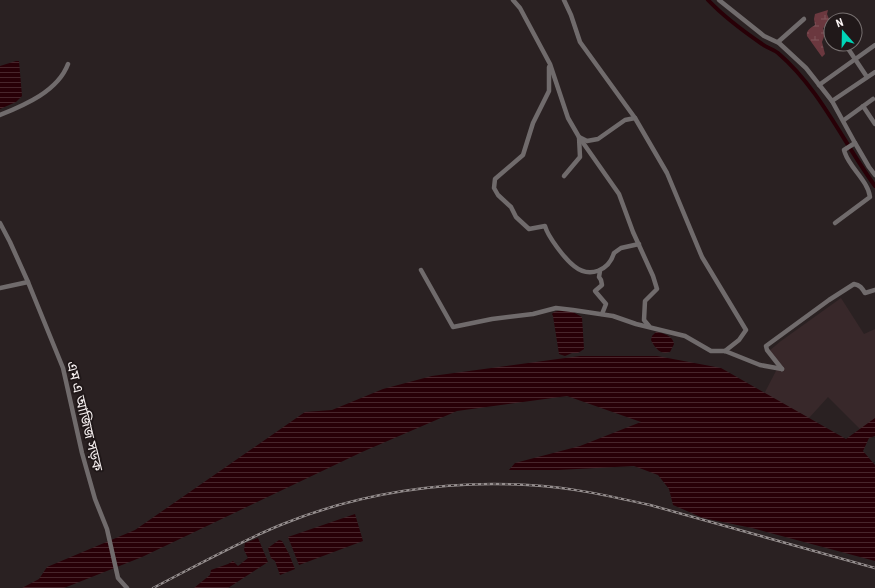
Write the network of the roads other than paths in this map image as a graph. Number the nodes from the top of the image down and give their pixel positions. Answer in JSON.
{"nodes":[{"id":1,"x":513,"y":0,"type":"edge"},
{"id":2,"x":564,"y":0,"type":"edge"},
{"id":3,"x":720,"y":0,"type":"edge"},
{"id":4,"x":804,"y":19,"type":"dead end"},
{"id":5,"x":778,"y":42,"type":"junction"},
{"id":6,"x":875,"y":45,"type":"edge"},
{"id":7,"x":851,"y":52,"type":"edge"},
{"id":8,"x":856,"y":59,"type":"junction"},
{"id":9,"x":68,"y":64,"type":"dead end"},
{"id":10,"x":550,"y":64,"type":"junction"},
{"id":11,"x":875,"y":72,"type":"edge"},
{"id":12,"x":867,"y":77,"type":"junction"},
{"id":13,"x":819,"y":84,"type":"junction"},
{"id":14,"x":873,"y":99,"type":"dead end"},
{"id":15,"x":832,"y":102,"type":"junction"},
{"id":16,"x":863,"y":106,"type":"junction"},
{"id":17,"x":0,"y":115,"type":"edge"},
{"id":18,"x":635,"y":118,"type":"junction"},
{"id":19,"x":844,"y":120,"type":"junction"},
{"id":20,"x":875,"y":124,"type":"edge"},
{"id":21,"x":578,"y":137,"type":"junction"},
{"id":22,"x":854,"y":143,"type":"junction"},
{"id":23,"x":875,"y":175,"type":"edge"},
{"id":24,"x":564,"y":176,"type":"dead end"},
{"id":25,"x":870,"y":194,"type":"junction"},
{"id":26,"x":875,"y":200,"type":"edge"},
{"id":27,"x":0,"y":223,"type":"edge"},
{"id":28,"x":835,"y":223,"type":"dead end"},
{"id":29,"x":638,"y":244,"type":"junction"},
{"id":30,"x":421,"y":270,"type":"dead end"},
{"id":31,"x":600,"y":271,"type":"junction"},
{"id":32,"x":28,"y":282,"type":"junction"},
{"id":33,"x":0,"y":288,"type":"edge"},
{"id":34,"x":875,"y":290,"type":"edge"},
{"id":35,"x":602,"y":314,"type":"junction"},
{"id":36,"x":649,"y":326,"type":"junction"},
{"id":37,"x":725,"y":351,"type":"junction"},
{"id":38,"x":127,"y":588,"type":"edge"}],
"edges":[{"from":1,"to":10,"type":"street"},
{"from":2,"to":18,"type":"street"},
{"from":3,"to":5,"type":"street"},
{"from":4,"to":5,"type":"street"},
{"from":5,"to":13,"type":"street"},
{"from":6,"to":8,"type":"street"},
{"from":7,"to":8,"type":"street"},
{"from":8,"to":12,"type":"street"},
{"from":8,"to":13,"type":"street"},
{"from":9,"to":17,"type":"street"},
{"from":10,"to":21,"type":"street"},
{"from":10,"to":31,"type":"street"},
{"from":11,"to":12,"type":"street"},
{"from":12,"to":15,"type":"street"},
{"from":13,"to":15,"type":"street"},
{"from":14,"to":16,"type":"street"},
{"from":15,"to":19,"type":"street"},
{"from":16,"to":19,"type":"street"},
{"from":16,"to":20,"type":"street"},
{"from":18,"to":21,"type":"street"},
{"from":18,"to":37,"type":"street"},
{"from":19,"to":22,"type":"street"},
{"from":21,"to":24,"type":"street"},
{"from":21,"to":29,"type":"street"},
{"from":22,"to":23,"type":"street"},
{"from":22,"to":25,"type":"street"},
{"from":25,"to":26,"type":"street"},
{"from":25,"to":28,"type":"street"},
{"from":27,"to":32,"type":"street","name":"এম এ আজিজ সড়ক"},
{"from":29,"to":31,"type":"street"},
{"from":29,"to":36,"type":"street"},
{"from":30,"to":35,"type":"street"},
{"from":31,"to":35,"type":"street"},
{"from":32,"to":33,"type":"street"},
{"from":32,"to":38,"type":"street","name":"এম এ আজিজ সড়ক"},
{"from":34,"to":37,"type":"street"},
{"from":35,"to":36,"type":"street"},
{"from":36,"to":37,"type":"street"}]}
